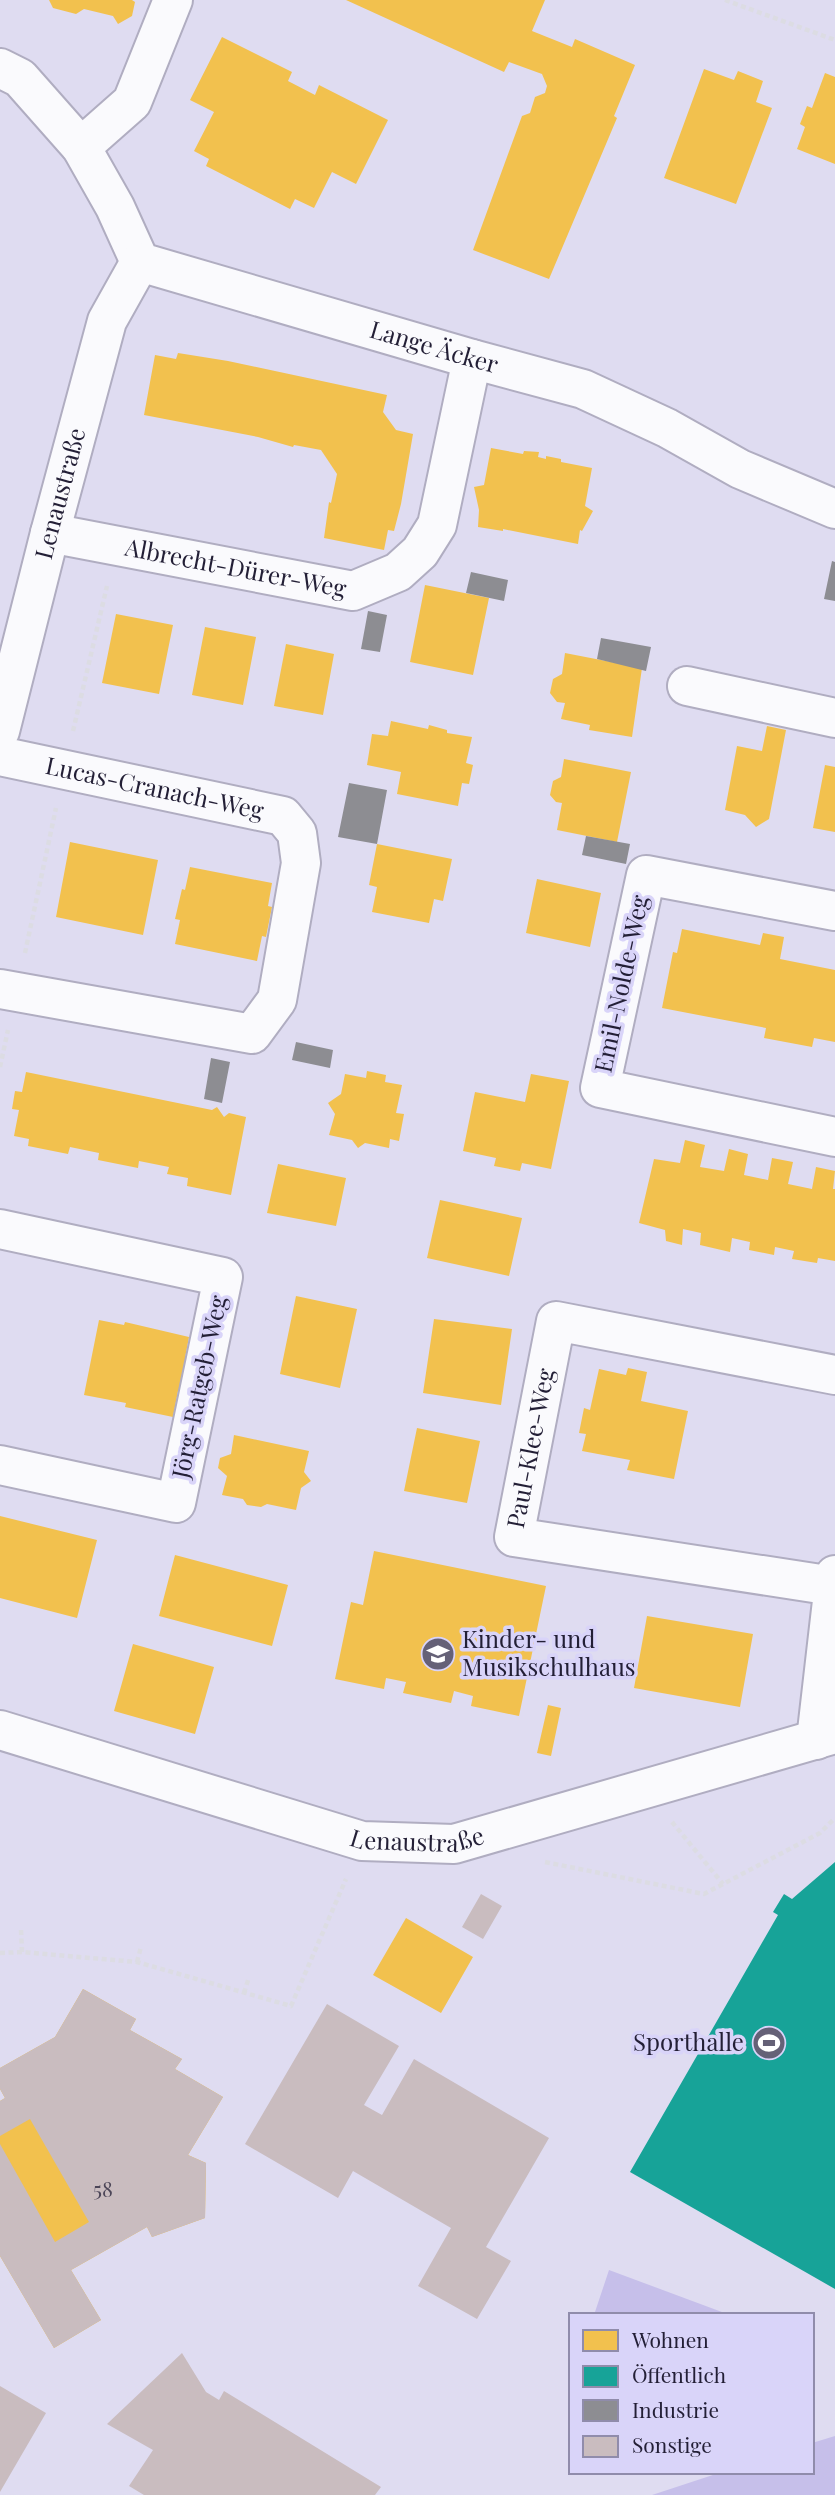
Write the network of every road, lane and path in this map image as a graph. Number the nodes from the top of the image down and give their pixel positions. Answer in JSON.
{"nodes":[{"id":1,"x":173,"y":0,"type":"edge"},
{"id":2,"x":725,"y":0,"type":"edge"},
{"id":3,"x":835,"y":40,"type":"edge"},
{"id":4,"x":0,"y":68,"type":"edge"},
{"id":5,"x":80,"y":148,"type":"junction"},
{"id":6,"x":140,"y":262,"type":"junction"},
{"id":7,"x":472,"y":359,"type":"junction"},
{"id":8,"x":835,"y":509,"type":"edge"},
{"id":9,"x":50,"y":533,"type":"junction"},
{"id":10,"x":687,"y":687,"type":"dead end"},
{"id":11,"x":835,"y":718,"type":"edge"},
{"id":12,"x":0,"y":731,"type":"edge"},
{"id":13,"x":0,"y":756,"type":"edge"},
{"id":14,"x":835,"y":911,"type":"edge"},
{"id":15,"x":0,"y":989,"type":"edge"},
{"id":16,"x":835,"y":1137,"type":"edge"},
{"id":17,"x":0,"y":1229,"type":"edge"},
{"id":18,"x":835,"y":1375,"type":"edge"},
{"id":19,"x":0,"y":1465,"type":"edge"},
{"id":20,"x":834,"y":1581,"type":"edge"},
{"id":21,"x":0,"y":1730,"type":"edge"},
{"id":22,"x":825,"y":1737,"type":"edge"},
{"id":23,"x":645,"y":1789,"type":"junction"},
{"id":24,"x":835,"y":1818,"type":"edge"},
{"id":25,"x":362,"y":1841,"type":"junction"},
{"id":26,"x":533,"y":1860,"type":"dead end"},
{"id":27,"x":723,"y":1884,"type":"junction"},
{"id":28,"x":21,"y":1930,"type":"dead end"},
{"id":29,"x":141,"y":1948,"type":"dead end"},
{"id":30,"x":22,"y":1952,"type":"junction"},
{"id":31,"x":0,"y":1953,"type":"edge"},
{"id":32,"x":137,"y":1962,"type":"junction"},
{"id":33,"x":248,"y":1977,"type":"dead end"},
{"id":34,"x":244,"y":1993,"type":"junction"}],
"edges":[{"from":1,"to":5,"type":"street"},
{"from":2,"to":3,"type":"path"},
{"from":4,"to":5,"type":"street"},
{"from":5,"to":6,"type":"street"},
{"from":6,"to":7,"type":"street","name":"Lange Äcker"},
{"from":6,"to":9,"type":"street","name":"Lenaustraße"},
{"from":7,"to":8,"type":"street","name":"Lange Äcker"},
{"from":7,"to":9,"type":"street","name":"Albrecht-Dürer-Weg"},
{"from":9,"to":12,"type":"street","name":"Lenaustraße"},
{"from":10,"to":11,"type":"street"},
{"from":13,"to":15,"type":"street","name":"Lucas-Cranach-Weg"},
{"from":14,"to":16,"type":"street","name":"Emil-Nolde-Weg"},
{"from":17,"to":19,"type":"street","name":"Jörg-Ratgeb-Weg"},
{"from":18,"to":20,"type":"street","name":"Paul-Klee-Weg"},
{"from":20,"to":22,"type":"street"},
{"from":21,"to":25,"type":"street","name":"Lenaustraße"},
{"from":22,"to":23,"type":"street","name":"Lenaustraße"},
{"from":23,"to":25,"type":"street","name":"Lenaustraße"},
{"from":23,"to":27,"type":"path"},
{"from":24,"to":27,"type":"path"},
{"from":25,"to":34,"type":"path"},
{"from":26,"to":27,"type":"path"},
{"from":28,"to":30,"type":"path"},
{"from":29,"to":32,"type":"path"},
{"from":30,"to":31,"type":"path"},
{"from":30,"to":32,"type":"path"},
{"from":32,"to":34,"type":"path"},
{"from":33,"to":34,"type":"path"}]}
